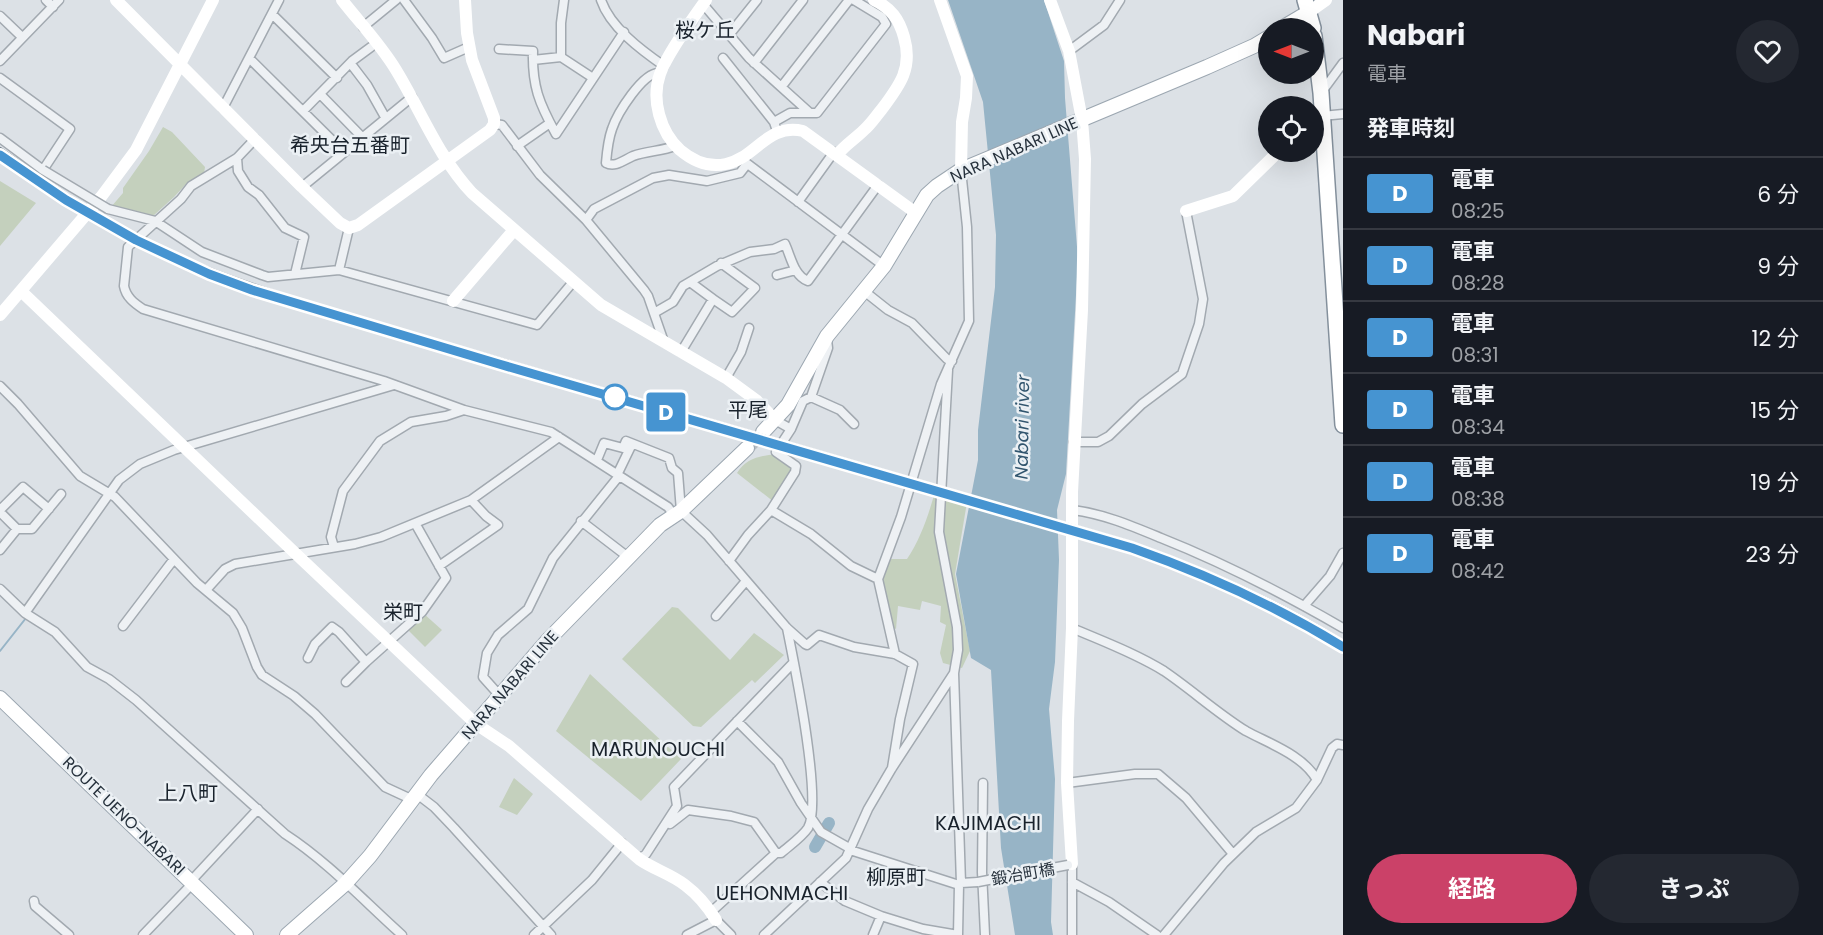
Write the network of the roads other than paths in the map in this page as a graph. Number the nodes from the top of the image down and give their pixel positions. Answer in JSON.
{"nodes":[{"id":1,"x":213,"y":0,"type":"edge"},
{"id":2,"x":279,"y":0,"type":"edge"},
{"id":3,"x":342,"y":0,"type":"edge"},
{"id":4,"x":396,"y":0,"type":"edge"},
{"id":5,"x":404,"y":0,"type":"edge"},
{"id":6,"x":465,"y":0,"type":"edge"},
{"id":7,"x":564,"y":0,"type":"edge"},
{"id":8,"x":601,"y":0,"type":"edge"},
{"id":9,"x":757,"y":0,"type":"edge"},
{"id":10,"x":803,"y":0,"type":"edge"},
{"id":11,"x":849,"y":0,"type":"edge"},
{"id":12,"x":854,"y":0,"type":"edge"},
{"id":13,"x":874,"y":0,"type":"edge"},
{"id":14,"x":940,"y":0,"type":"edge"},
{"id":15,"x":1050,"y":0,"type":"edge"},
{"id":16,"x":1120,"y":0,"type":"edge"},
{"id":17,"x":1326,"y":0,"type":"edge"},
{"id":18,"x":120,"y":1,"type":"edge"},
{"id":19,"x":53,"y":2,"type":"edge"},
{"id":20,"x":705,"y":2,"type":"edge"},
{"id":21,"x":1307,"y":6,"type":"edge"},
{"id":22,"x":272,"y":14,"type":"junction"},
{"id":23,"x":0,"y":16,"type":"edge"},
{"id":24,"x":1293,"y":18,"type":"edge"},
{"id":25,"x":363,"y":27,"type":"junction"},
{"id":26,"x":624,"y":32,"type":"junction"},
{"id":27,"x":729,"y":35,"type":"junction"},
{"id":28,"x":22,"y":38,"type":"junction"},
{"id":29,"x":1258,"y":44,"type":"edge"},
{"id":30,"x":371,"y":47,"type":"dead end"},
{"id":31,"x":469,"y":47,"type":"junction"},
{"id":32,"x":499,"y":49,"type":"dead end"},
{"id":33,"x":1069,"y":51,"type":"junction"},
{"id":34,"x":561,"y":57,"type":"junction"},
{"id":35,"x":249,"y":58,"type":"junction"},
{"id":36,"x":723,"y":58,"type":"dead end"},
{"id":37,"x":533,"y":60,"type":"junction"},
{"id":38,"x":0,"y":61,"type":"edge"},
{"id":39,"x":754,"y":63,"type":"junction"},
{"id":40,"x":1343,"y":63,"type":"edge"},
{"id":41,"x":181,"y":64,"type":"junction"},
{"id":42,"x":351,"y":64,"type":"junction"},
{"id":43,"x":662,"y":69,"type":"junction"},
{"id":44,"x":0,"y":78,"type":"edge"},
{"id":45,"x":337,"y":78,"type":"junction"},
{"id":46,"x":593,"y":78,"type":"junction"},
{"id":47,"x":1320,"y":84,"type":"edge"},
{"id":48,"x":782,"y":86,"type":"junction"},
{"id":49,"x":1321,"y":93,"type":"junction"},
{"id":50,"x":321,"y":95,"type":"junction"},
{"id":51,"x":1321,"y":96,"type":"edge"},
{"id":52,"x":412,"y":97,"type":"junction"},
{"id":53,"x":223,"y":108,"type":"junction"},
{"id":54,"x":303,"y":111,"type":"junction"},
{"id":55,"x":810,"y":113,"type":"junction"},
{"id":56,"x":1343,"y":114,"type":"edge"},
{"id":57,"x":386,"y":117,"type":"junction"},
{"id":58,"x":1324,"y":117,"type":"edge"},
{"id":59,"x":1080,"y":121,"type":"junction"},
{"id":60,"x":550,"y":123,"type":"junction"},
{"id":61,"x":494,"y":124,"type":"junction"},
{"id":62,"x":776,"y":127,"type":"junction"},
{"id":63,"x":362,"y":137,"type":"junction"},
{"id":64,"x":0,"y":138,"type":"edge"},
{"id":65,"x":255,"y":139,"type":"junction"},
{"id":66,"x":517,"y":146,"type":"junction"},
{"id":67,"x":675,"y":146,"type":"junction"},
{"id":68,"x":344,"y":152,"type":"junction"},
{"id":69,"x":835,"y":153,"type":"junction"},
{"id":70,"x":237,"y":158,"type":"junction"},
{"id":71,"x":745,"y":160,"type":"junction"},
{"id":72,"x":447,"y":161,"type":"junction"},
{"id":73,"x":1268,"y":162,"type":"edge"},
{"id":74,"x":1322,"y":162,"type":"edge"},
{"id":75,"x":43,"y":170,"type":"junction"},
{"id":76,"x":960,"y":170,"type":"junction"},
{"id":77,"x":878,"y":185,"type":"junction"},
{"id":78,"x":302,"y":187,"type":"junction"},
{"id":79,"x":798,"y":202,"type":"junction"},
{"id":80,"x":1186,"y":211,"type":"joint"},
{"id":81,"x":916,"y":213,"type":"junction"},
{"id":82,"x":586,"y":220,"type":"junction"},
{"id":83,"x":155,"y":221,"type":"junction"},
{"id":84,"x":349,"y":228,"type":"junction"},
{"id":85,"x":514,"y":230,"type":"junction"},
{"id":86,"x":841,"y":235,"type":"junction"},
{"id":87,"x":721,"y":263,"type":"junction"},
{"id":88,"x":884,"y":266,"type":"junction"},
{"id":89,"x":339,"y":270,"type":"junction"},
{"id":90,"x":796,"y":270,"type":"junction"},
{"id":91,"x":296,"y":274,"type":"junction"},
{"id":92,"x":777,"y":275,"type":"dead end"},
{"id":93,"x":573,"y":282,"type":"junction"},
{"id":94,"x":690,"y":282,"type":"junction"},
{"id":95,"x":21,"y":291,"type":"junction"},
{"id":96,"x":864,"y":291,"type":"junction"},
{"id":97,"x":713,"y":299,"type":"junction"},
{"id":98,"x":453,"y":301,"type":"junction"},
{"id":99,"x":654,"y":313,"type":"junction"},
{"id":100,"x":0,"y":315,"type":"edge"},
{"id":101,"x":749,"y":328,"type":"dead end"},
{"id":102,"x":827,"y":336,"type":"junction"},
{"id":103,"x":664,"y":343,"type":"junction"},
{"id":104,"x":681,"y":352,"type":"junction"},
{"id":105,"x":952,"y":361,"type":"junction"},
{"id":106,"x":948,"y":370,"type":"junction"},
{"id":107,"x":726,"y":378,"type":"junction"},
{"id":108,"x":394,"y":385,"type":"junction"},
{"id":109,"x":0,"y":386,"type":"edge"},
{"id":110,"x":812,"y":397,"type":"junction"},
{"id":111,"x":464,"y":410,"type":"junction"},
{"id":112,"x":775,"y":420,"type":"junction"},
{"id":113,"x":854,"y":424,"type":"dead end"},
{"id":114,"x":1343,"y":425,"type":"edge"},
{"id":115,"x":791,"y":429,"type":"junction"},
{"id":116,"x":763,"y":432,"type":"tunnel mouth"},
{"id":117,"x":559,"y":437,"type":"junction"},
{"id":118,"x":1074,"y":442,"type":"junction"},
{"id":119,"x":632,"y":444,"type":"junction"},
{"id":120,"x":185,"y":447,"type":"junction"},
{"id":121,"x":747,"y":448,"type":"tunnel mouth"},
{"id":122,"x":597,"y":460,"type":"junction"},
{"id":123,"x":618,"y":475,"type":"junction"},
{"id":124,"x":112,"y":493,"type":"junction"},
{"id":125,"x":62,"y":494,"type":"dead end"},
{"id":126,"x":471,"y":500,"type":"junction"},
{"id":127,"x":49,"y":509,"type":"junction"},
{"id":128,"x":771,"y":510,"type":"junction"},
{"id":129,"x":1073,"y":510,"type":"junction"},
{"id":130,"x":0,"y":511,"type":"edge"},
{"id":131,"x":677,"y":512,"type":"junction"},
{"id":132,"x":581,"y":521,"type":"junction"},
{"id":133,"x":415,"y":523,"type":"junction"},
{"id":134,"x":17,"y":530,"type":"junction"},
{"id":135,"x":334,"y":547,"type":"junction"},
{"id":136,"x":0,"y":550,"type":"edge"},
{"id":137,"x":1343,"y":553,"type":"edge"},
{"id":138,"x":295,"y":554,"type":"junction"},
{"id":139,"x":628,"y":557,"type":"junction"},
{"id":140,"x":174,"y":559,"type":"junction"},
{"id":141,"x":729,"y":561,"type":"junction"},
{"id":142,"x":439,"y":566,"type":"junction"},
{"id":143,"x":878,"y":579,"type":"junction"},
{"id":144,"x":746,"y":581,"type":"junction"},
{"id":145,"x":0,"y":590,"type":"edge"},
{"id":146,"x":206,"y":590,"type":"junction"},
{"id":147,"x":1304,"y":606,"type":"junction"},
{"id":148,"x":27,"y":614,"type":"junction"},
{"id":149,"x":716,"y":616,"type":"dead end"},
{"id":150,"x":123,"y":626,"type":"dead end"},
{"id":151,"x":787,"y":628,"type":"junction"},
{"id":152,"x":1072,"y":628,"type":"junction"},
{"id":153,"x":1343,"y":628,"type":"edge"},
{"id":154,"x":388,"y":642,"type":"junction"},
{"id":155,"x":895,"y":654,"type":"junction"},
{"id":156,"x":308,"y":658,"type":"dead end"},
{"id":157,"x":366,"y":662,"type":"junction"},
{"id":158,"x":793,"y":663,"type":"junction"},
{"id":159,"x":954,"y":673,"type":"junction"},
{"id":160,"x":345,"y":682,"type":"dead end"},
{"id":161,"x":500,"y":696,"type":"junction"},
{"id":162,"x":0,"y":698,"type":"edge"},
{"id":163,"x":737,"y":721,"type":"junction"},
{"id":164,"x":476,"y":724,"type":"junction"},
{"id":165,"x":1343,"y":745,"type":"edge"},
{"id":166,"x":892,"y":768,"type":"junction"},
{"id":167,"x":1317,"y":780,"type":"junction"},
{"id":168,"x":983,"y":783,"type":"dead end"},
{"id":169,"x":1067,"y":783,"type":"junction"},
{"id":170,"x":415,"y":797,"type":"junction"},
{"id":171,"x":258,"y":809,"type":"junction"},
{"id":172,"x":811,"y":818,"type":"junction"},
{"id":173,"x":659,"y":834,"type":"junction"},
{"id":174,"x":622,"y":843,"type":"junction"},
{"id":175,"x":850,"y":850,"type":"junction"},
{"id":176,"x":776,"y":853,"type":"junction"},
{"id":177,"x":1233,"y":854,"type":"junction"},
{"id":178,"x":639,"y":859,"type":"junction"},
{"id":179,"x":1070,"y":865,"type":"junction"},
{"id":180,"x":192,"y":882,"type":"junction"},
{"id":181,"x":820,"y":882,"type":"junction"},
{"id":182,"x":1072,"y":882,"type":"junction"},
{"id":183,"x":345,"y":884,"type":"junction"},
{"id":184,"x":960,"y":884,"type":"junction"},
{"id":185,"x":34,"y":901,"type":"dead end"},
{"id":186,"x":881,"y":916,"type":"junction"},
{"id":187,"x":717,"y":920,"type":"junction"},
{"id":188,"x":543,"y":926,"type":"junction"},
{"id":189,"x":69,"y":935,"type":"edge"},
{"id":190,"x":144,"y":935,"type":"edge"},
{"id":191,"x":246,"y":935,"type":"edge"},
{"id":192,"x":287,"y":935,"type":"edge"},
{"id":193,"x":402,"y":935,"type":"edge"},
{"id":194,"x":534,"y":935,"type":"edge"},
{"id":195,"x":551,"y":935,"type":"edge"},
{"id":196,"x":687,"y":935,"type":"edge"},
{"id":197,"x":731,"y":935,"type":"edge"},
{"id":198,"x":764,"y":935,"type":"edge"},
{"id":199,"x":873,"y":935,"type":"edge"},
{"id":200,"x":958,"y":935,"type":"edge"},
{"id":201,"x":985,"y":935,"type":"edge"},
{"id":202,"x":1072,"y":935,"type":"edge"},
{"id":203,"x":1157,"y":935,"type":"edge"},
{"id":204,"x":1164,"y":935,"type":"edge"}],
"edges":[{"from":1,"to":41,"type":"street"},
{"from":2,"to":22,"type":"street"},
{"from":3,"to":25,"type":"street"},
{"from":4,"to":25,"type":"street"},
{"from":5,"to":31,"type":"street"},
{"from":6,"to":31,"type":"street"},
{"from":7,"to":34,"type":"street"},
{"from":8,"to":26,"type":"street"},
{"from":9,"to":27,"type":"street"},
{"from":10,"to":39,"type":"street"},
{"from":11,"to":48,"type":"street"},
{"from":12,"to":55,"type":"street"},
{"from":13,"to":69,"type":"street"},
{"from":14,"to":76,"type":"street"},
{"from":15,"to":33,"type":"street"},
{"from":16,"to":33,"type":"street"},
{"from":17,"to":21,"type":"street"},
{"from":18,"to":41,"type":"street"},
{"from":19,"to":28,"type":"street"},
{"from":20,"to":27,"type":"street"},
{"from":20,"to":43,"type":"street"},
{"from":21,"to":24,"type":"main road"},
{"from":22,"to":35,"type":"street"},
{"from":22,"to":45,"type":"street"},
{"from":23,"to":28,"type":"street"},
{"from":25,"to":52,"type":"street"},
{"from":26,"to":43,"type":"street"},
{"from":26,"to":46,"type":"street"},
{"from":27,"to":39,"type":"street"},
{"from":28,"to":38,"type":"street"},
{"from":29,"to":59,"type":"main road","name":"NARA NABARI LINE"},
{"from":30,"to":42,"type":"street"},
{"from":31,"to":61,"type":"street"},
{"from":32,"to":37,"type":"street"},
{"from":33,"to":59,"type":"street"},
{"from":34,"to":37,"type":"street"},
{"from":34,"to":46,"type":"street"},
{"from":35,"to":53,"type":"street"},
{"from":35,"to":54,"type":"street"},
{"from":36,"to":62,"type":"street"},
{"from":37,"to":60,"type":"street"},
{"from":39,"to":48,"type":"street"},
{"from":40,"to":49,"type":"street"},
{"from":41,"to":53,"type":"street"},
{"from":41,"to":95,"type":"street"},
{"from":42,"to":45,"type":"street"},
{"from":42,"to":57,"type":"street"},
{"from":43,"to":67,"type":"street"},
{"from":43,"to":67,"type":"street"},
{"from":44,"to":75,"type":"street"},
{"from":45,"to":50,"type":"street"},
{"from":46,"to":60,"type":"street"},
{"from":47,"to":49,"type":"highway"},
{"from":48,"to":55,"type":"street"},
{"from":49,"to":51,"type":"highway"},
{"from":50,"to":54,"type":"street"},
{"from":50,"to":63,"type":"street"},
{"from":52,"to":57,"type":"street"},
{"from":52,"to":72,"type":"street"},
{"from":53,"to":65,"type":"street"},
{"from":54,"to":68,"type":"street"},
{"from":55,"to":62,"type":"street"},
{"from":56,"to":58,"type":"street"},
{"from":57,"to":63,"type":"street"},
{"from":59,"to":76,"type":"main road","name":"NARA NABARI LINE"},
{"from":59,"to":118,"type":"street"},
{"from":60,"to":66,"type":"street"},
{"from":61,"to":66,"type":"street"},
{"from":61,"to":72,"type":"street"},
{"from":62,"to":69,"type":"street"},
{"from":62,"to":71,"type":"street"},
{"from":63,"to":68,"type":"street"},
{"from":64,"to":75,"type":"street"},
{"from":65,"to":70,"type":"street"},
{"from":65,"to":78,"type":"street"},
{"from":66,"to":82,"type":"street"},
{"from":67,"to":71,"type":"street"},
{"from":68,"to":78,"type":"street"},
{"from":69,"to":77,"type":"street"},
{"from":69,"to":79,"type":"street"},
{"from":70,"to":83,"type":"street"},
{"from":70,"to":91,"type":"street"},
{"from":71,"to":79,"type":"street"},
{"from":71,"to":82,"type":"street"},
{"from":72,"to":84,"type":"street"},
{"from":72,"to":85,"type":"street"},
{"from":73,"to":80,"type":"street"},
{"from":74,"to":114,"type":"highway"},
{"from":75,"to":83,"type":"street","bridge":true},
{"from":76,"to":81,"type":"main road","name":"NARA NABARI LINE"},
{"from":76,"to":105,"type":"street"},
{"from":77,"to":81,"type":"street"},
{"from":77,"to":86,"type":"street"},
{"from":78,"to":84,"type":"street"},
{"from":79,"to":86,"type":"street"},
{"from":80,"to":118,"type":"street"},
{"from":81,"to":88,"type":"main road","name":"NARA NABARI LINE"},
{"from":82,"to":99,"type":"street"},
{"from":83,"to":91,"type":"street"},
{"from":83,"to":108,"type":"street"},
{"from":84,"to":89,"type":"street"},
{"from":85,"to":93,"type":"street"},
{"from":85,"to":98,"type":"street"},
{"from":86,"to":88,"type":"street"},
{"from":86,"to":90,"type":"street"},
{"from":87,"to":90,"type":"street"},
{"from":87,"to":94,"type":"street"},
{"from":87,"to":97,"type":"street"},
{"from":88,"to":96,"type":"main road","name":"NARA NABARI LINE"},
{"from":89,"to":91,"type":"street"},
{"from":89,"to":98,"type":"street"},
{"from":90,"to":92,"type":"street"},
{"from":93,"to":98,"type":"street"},
{"from":93,"to":103,"type":"street"},
{"from":94,"to":97,"type":"street"},
{"from":94,"to":99,"type":"street"},
{"from":95,"to":100,"type":"street"},
{"from":95,"to":120,"type":"street"},
{"from":96,"to":102,"type":"main road","name":"NARA NABARI LINE"},
{"from":96,"to":105,"type":"street"},
{"from":97,"to":104,"type":"street"},
{"from":99,"to":103,"type":"street"},
{"from":101,"to":107,"type":"street"},
{"from":102,"to":110,"type":"street"},
{"from":102,"to":112,"type":"main road","name":"NARA NABARI LINE"},
{"from":103,"to":104,"type":"street"},
{"from":104,"to":107,"type":"street"},
{"from":105,"to":106,"type":"street"},
{"from":106,"to":143,"type":"street"},
{"from":106,"to":159,"type":"street"},
{"from":107,"to":112,"type":"street"},
{"from":108,"to":111,"type":"street"},
{"from":108,"to":120,"type":"street"},
{"from":109,"to":124,"type":"street"},
{"from":110,"to":113,"type":"street"},
{"from":110,"to":115,"type":"street"},
{"from":111,"to":117,"type":"street"},
{"from":111,"to":135,"type":"street"},
{"from":112,"to":115,"type":"street"},
{"from":112,"to":116,"type":"main road","name":"NARA NABARI LINE"},
{"from":115,"to":128,"type":"street"},
{"from":117,"to":122,"type":"street"},
{"from":117,"to":126,"type":"street"},
{"from":118,"to":129,"type":"street"},
{"from":119,"to":122,"type":"street"},
{"from":119,"to":123,"type":"street"},
{"from":119,"to":131,"type":"street"},
{"from":120,"to":124,"type":"street"},
{"from":120,"to":138,"type":"street"},
{"from":121,"to":131,"type":"main road","name":"NARA NABARI LINE"},
{"from":122,"to":123,"type":"street"},
{"from":123,"to":131,"type":"street"},
{"from":123,"to":132,"type":"street"},
{"from":124,"to":140,"type":"street"},
{"from":124,"to":148,"type":"street"},
{"from":125,"to":127,"type":"street"},
{"from":126,"to":133,"type":"street"},
{"from":126,"to":142,"type":"street"},
{"from":127,"to":130,"type":"street"},
{"from":127,"to":134,"type":"street"},
{"from":128,"to":141,"type":"street"},
{"from":128,"to":143,"type":"street"},
{"from":129,"to":147,"type":"street"},
{"from":129,"to":152,"type":"street"},
{"from":130,"to":134,"type":"street"},
{"from":131,"to":139,"type":"main road","name":"NARA NABARI LINE"},
{"from":131,"to":141,"type":"street"},
{"from":132,"to":139,"type":"street"},
{"from":132,"to":161,"type":"street"},
{"from":133,"to":135,"type":"street"},
{"from":133,"to":142,"type":"street"},
{"from":134,"to":136,"type":"street"},
{"from":135,"to":138,"type":"street"},
{"from":137,"to":147,"type":"street"},
{"from":138,"to":146,"type":"street"},
{"from":138,"to":154,"type":"street"},
{"from":139,"to":161,"type":"main road","name":"NARA NABARI LINE"},
{"from":140,"to":146,"type":"street"},
{"from":140,"to":150,"type":"street"},
{"from":141,"to":144,"type":"street"},
{"from":142,"to":154,"type":"street"},
{"from":143,"to":155,"type":"street"},
{"from":144,"to":149,"type":"street"},
{"from":144,"to":151,"type":"street"},
{"from":145,"to":148,"type":"street"},
{"from":146,"to":170,"type":"street"},
{"from":147,"to":153,"type":"street"},
{"from":148,"to":171,"type":"street"},
{"from":151,"to":155,"type":"street"},
{"from":151,"to":158,"type":"street"},
{"from":152,"to":167,"type":"street"},
{"from":152,"to":169,"type":"street"},
{"from":154,"to":157,"type":"street"},
{"from":154,"to":164,"type":"street"},
{"from":155,"to":166,"type":"street"},
{"from":156,"to":157,"type":"street"},
{"from":157,"to":160,"type":"street"},
{"from":158,"to":163,"type":"street"},
{"from":158,"to":172,"type":"street"},
{"from":159,"to":166,"type":"street"},
{"from":159,"to":184,"type":"street"},
{"from":161,"to":164,"type":"main road","name":"NARA NABARI LINE"},
{"from":162,"to":180,"type":"main road","name":"ROUTE UENO-NABARI"},
{"from":163,"to":172,"type":"street"},
{"from":163,"to":173,"type":"street"},
{"from":164,"to":170,"type":"main road","name":"NARA NABARI LINE"},
{"from":164,"to":174,"type":"street"},
{"from":165,"to":167,"type":"street"},
{"from":166,"to":175,"type":"street"},
{"from":167,"to":177,"type":"street"},
{"from":168,"to":201,"type":"street"},
{"from":169,"to":177,"type":"street"},
{"from":169,"to":179,"type":"street"},
{"from":170,"to":183,"type":"main road","name":"NARA NABARI LINE"},
{"from":170,"to":188,"type":"street"},
{"from":171,"to":180,"type":"street"},
{"from":171,"to":183,"type":"street"},
{"from":172,"to":175,"type":"street"},
{"from":172,"to":176,"type":"street"},
{"from":173,"to":176,"type":"street"},
{"from":173,"to":178,"type":"street"},
{"from":174,"to":178,"type":"street"},
{"from":174,"to":188,"type":"street"},
{"from":175,"to":181,"type":"street"},
{"from":175,"to":184,"type":"street"},
{"from":176,"to":187,"type":"street"},
{"from":177,"to":204,"type":"street"},
{"from":178,"to":187,"type":"street"},
{"from":179,"to":182,"type":"street"},
{"from":179,"to":184,"type":"street","name":"鍛冶町橋","bridge":true},
{"from":180,"to":190,"type":"street"},
{"from":180,"to":191,"type":"main road","name":"ROUTE UENO-NABARI"},
{"from":181,"to":186,"type":"street"},
{"from":181,"to":198,"type":"street"},
{"from":182,"to":202,"type":"street"},
{"from":182,"to":203,"type":"street"},
{"from":183,"to":192,"type":"main road","name":"NARA NABARI LINE"},
{"from":183,"to":193,"type":"street"},
{"from":184,"to":200,"type":"street"},
{"from":185,"to":189,"type":"street"},
{"from":186,"to":199,"type":"street"},
{"from":186,"to":200,"type":"street"},
{"from":187,"to":196,"type":"street"},
{"from":187,"to":197,"type":"street"},
{"from":188,"to":194,"type":"street"},
{"from":188,"to":195,"type":"street"}]}
